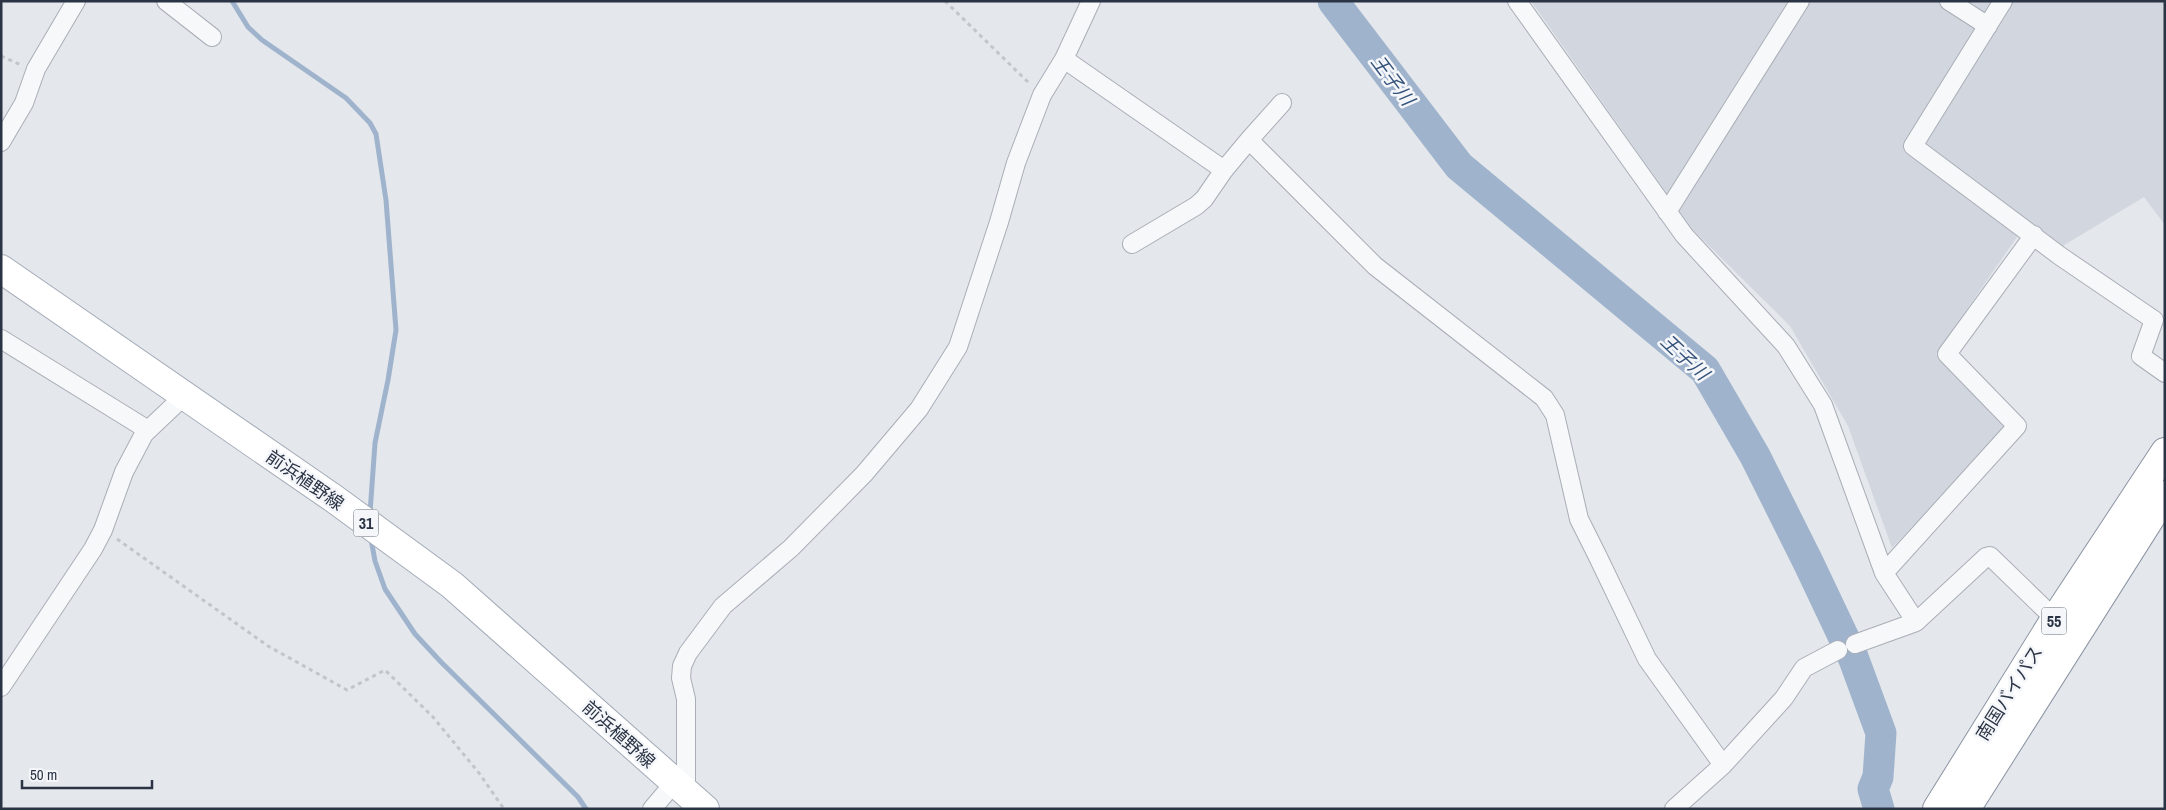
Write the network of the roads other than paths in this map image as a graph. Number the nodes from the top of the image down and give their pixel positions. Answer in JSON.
{"nodes":[{"id":1,"x":76,"y":1,"type":"edge"},
{"id":2,"x":166,"y":1,"type":"edge"},
{"id":3,"x":1091,"y":1,"type":"edge"},
{"id":4,"x":1517,"y":1,"type":"edge"},
{"id":5,"x":1800,"y":1,"type":"edge"},
{"id":6,"x":1949,"y":1,"type":"edge"},
{"id":7,"x":2003,"y":1,"type":"edge"},
{"id":8,"x":1988,"y":26,"type":"junction"},
{"id":9,"x":212,"y":36,"type":"dead end"},
{"id":10,"x":1064,"y":59,"type":"junction"},
{"id":11,"x":1282,"y":102,"type":"dead end"},
{"id":12,"x":1249,"y":140,"type":"junction"},
{"id":13,"x":1,"y":142,"type":"edge"},
{"id":14,"x":1224,"y":170,"type":"junction"},
{"id":15,"x":1668,"y":212,"type":"junction"},
{"id":16,"x":2034,"y":235,"type":"junction"},
{"id":17,"x":1132,"y":244,"type":"dead end"},
{"id":18,"x":1,"y":269,"type":"edge"},
{"id":19,"x":1,"y":339,"type":"edge"},
{"id":20,"x":2165,"y":373,"type":"edge"},
{"id":21,"x":184,"y":396,"type":"junction"},
{"id":22,"x":148,"y":430,"type":"junction"},
{"id":23,"x":2165,"y":452,"type":"edge"},
{"id":24,"x":2165,"y":495,"type":"edge"},
{"id":25,"x":1884,"y":573,"type":"junction"},
{"id":26,"x":2055,"y":619,"type":"junction"},
{"id":27,"x":1916,"y":622,"type":"junction"},
{"id":28,"x":1855,"y":644,"type":"dead end"},
{"id":29,"x":1838,"y":650,"type":"dead end"},
{"id":30,"x":1,"y":687,"type":"edge"},
{"id":31,"x":1723,"y":765,"type":"junction"},
{"id":32,"x":688,"y":795,"type":"edge"},
{"id":33,"x":1954,"y":804,"type":"edge"},
{"id":34,"x":652,"y":809,"type":"edge"},
{"id":35,"x":1674,"y":809,"type":"edge"}],
"edges":[{"from":1,"to":13,"type":"street"},
{"from":2,"to":9,"type":"street"},
{"from":3,"to":10,"type":"street"},
{"from":4,"to":15,"type":"street"},
{"from":5,"to":15,"type":"street"},
{"from":6,"to":8,"type":"street"},
{"from":7,"to":8,"type":"street"},
{"from":8,"to":16,"type":"street"},
{"from":10,"to":14,"type":"street"},
{"from":10,"to":32,"type":"street"},
{"from":11,"to":12,"type":"street"},
{"from":12,"to":14,"type":"street"},
{"from":12,"to":31,"type":"street"},
{"from":14,"to":17,"type":"street"},
{"from":15,"to":25,"type":"street"},
{"from":16,"to":20,"type":"street"},
{"from":16,"to":25,"type":"street"},
{"from":18,"to":21,"type":"main road","name":"前浜植野線","number":"31"},
{"from":19,"to":22,"type":"street"},
{"from":21,"to":22,"type":"street"},
{"from":21,"to":32,"type":"main road","name":"前浜植野線","number":"31"},
{"from":22,"to":30,"type":"street"},
{"from":23,"to":26,"type":"main road","name":"南国バイパス","number":"55"},
{"from":24,"to":33,"type":"main road","name":"南国バイパス","number":"55"},
{"from":25,"to":27,"type":"street"},
{"from":26,"to":27,"type":"street"},
{"from":26,"to":33,"type":"main road","name":"南国バイパス","number":"55"},
{"from":27,"to":28,"type":"street"},
{"from":29,"to":31,"type":"street"},
{"from":31,"to":35,"type":"street"},
{"from":32,"to":34,"type":"street"}]}
